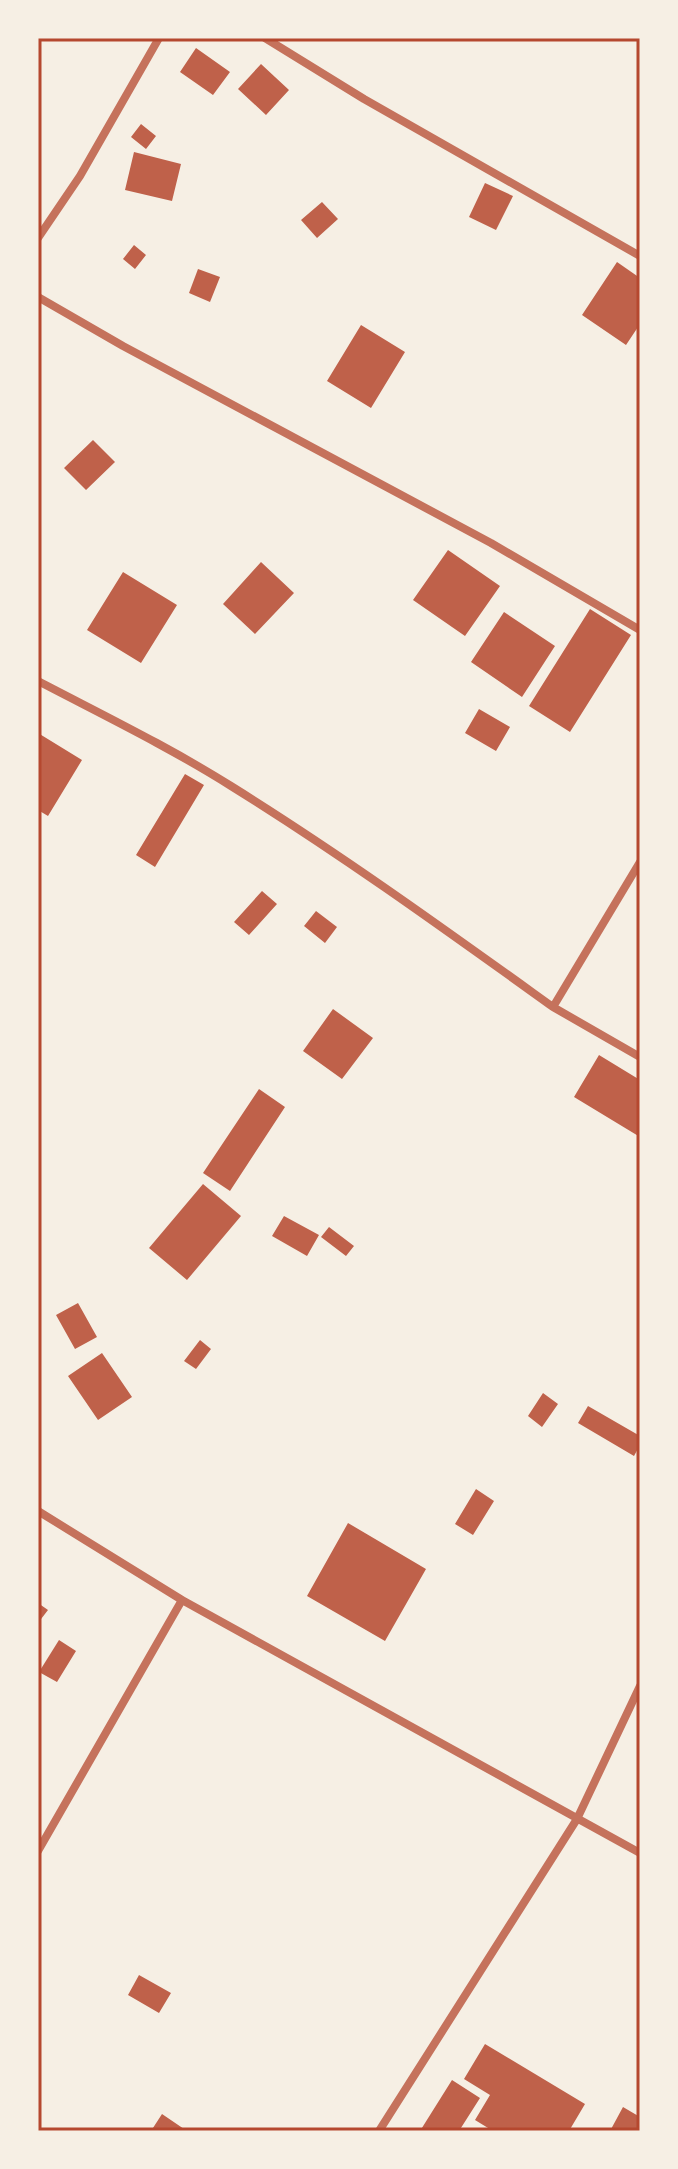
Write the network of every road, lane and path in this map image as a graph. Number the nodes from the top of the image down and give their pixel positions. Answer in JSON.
{"nodes":[{"id":1,"x":159,"y":38,"type":"edge"},
{"id":2,"x":265,"y":38,"type":"edge"},
{"id":3,"x":38,"y":238,"type":"edge"},
{"id":4,"x":640,"y":256,"type":"edge"},
{"id":5,"x":38,"y":297,"type":"edge"},
{"id":6,"x":640,"y":630,"type":"edge"},
{"id":7,"x":38,"y":681,"type":"edge"},
{"id":8,"x":640,"y":862,"type":"edge"},
{"id":9,"x":553,"y":1007,"type":"junction"},
{"id":10,"x":640,"y":1057,"type":"edge"},
{"id":11,"x":38,"y":1511,"type":"edge"},
{"id":12,"x":182,"y":1600,"type":"junction"},
{"id":13,"x":640,"y":1686,"type":"edge"},
{"id":14,"x":577,"y":1819,"type":"junction"},
{"id":15,"x":38,"y":1851,"type":"edge"},
{"id":16,"x":640,"y":1853,"type":"edge"},
{"id":17,"x":379,"y":2131,"type":"edge"}],
"edges":[{"from":1,"to":3,"type":"street"},
{"from":2,"to":4,"type":"street"},
{"from":5,"to":6,"type":"street"},
{"from":7,"to":9,"type":"street"},
{"from":8,"to":9,"type":"street"},
{"from":9,"to":10,"type":"street"},
{"from":11,"to":12,"type":"street"},
{"from":12,"to":14,"type":"street"},
{"from":12,"to":15,"type":"street"},
{"from":13,"to":14,"type":"street"},
{"from":14,"to":16,"type":"street"},
{"from":14,"to":17,"type":"street"}]}
